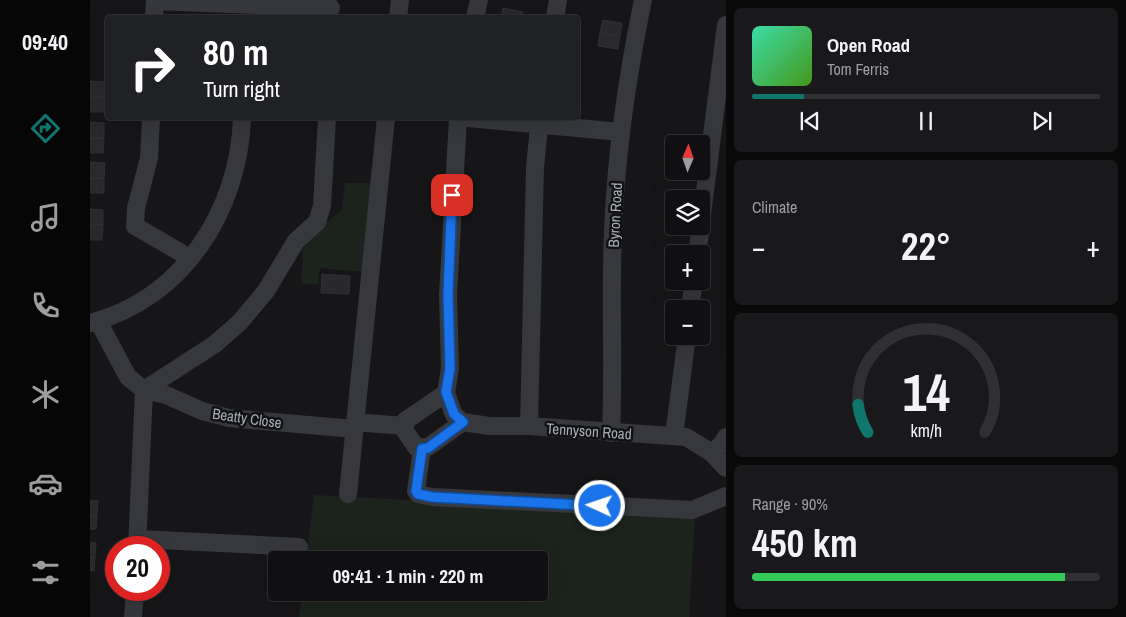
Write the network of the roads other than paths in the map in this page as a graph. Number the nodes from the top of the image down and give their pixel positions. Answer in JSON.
{"nodes":[{"id":1,"x":400,"y":0,"type":"edge"},
{"id":2,"x":479,"y":0,"type":"edge"},
{"id":3,"x":558,"y":0,"type":"edge"},
{"id":4,"x":643,"y":0,"type":"edge"},
{"id":5,"x":155,"y":6,"type":"edge"},
{"id":6,"x":245,"y":7,"type":"edge"},
{"id":7,"x":331,"y":9,"type":"edge"},
{"id":8,"x":398,"y":15,"type":"edge"},
{"id":9,"x":476,"y":15,"type":"edge"},
{"id":10,"x":556,"y":15,"type":"edge"},
{"id":11,"x":726,"y":25,"type":"edge"},
{"id":12,"x":152,"y":120,"type":"edge"},
{"id":13,"x":242,"y":120,"type":"edge"},
{"id":14,"x":327,"y":120,"type":"edge"},
{"id":15,"x":386,"y":120,"type":"edge"},
{"id":16,"x":458,"y":120,"type":"edge"},
{"id":17,"x":540,"y":120,"type":"edge"},
{"id":18,"x":621,"y":132,"type":"junction"},
{"id":19,"x":705,"y":190,"type":"edge"},
{"id":20,"x":190,"y":258,"type":"junction"},
{"id":21,"x":94,"y":322,"type":"edge"},
{"id":22,"x":686,"y":345,"type":"edge"},
{"id":23,"x":144,"y":390,"type":"junction"},
{"id":24,"x":448,"y":399,"type":"junction"},
{"id":25,"x":463,"y":422,"type":"junction"},
{"id":26,"x":355,"y":426,"type":"junction"},
{"id":27,"x":404,"y":426,"type":"junction"},
{"id":28,"x":529,"y":426,"type":"junction"},
{"id":29,"x":611,"y":433,"type":"junction"},
{"id":30,"x":674,"y":436,"type":"junction"},
{"id":31,"x":726,"y":438,"type":"edge"},
{"id":32,"x":422,"y":449,"type":"junction"},
{"id":33,"x":712,"y":453,"type":"junction"},
{"id":34,"x":726,"y":468,"type":"edge"},
{"id":35,"x":348,"y":494,"type":"dead end"},
{"id":36,"x":726,"y":496,"type":"edge"},
{"id":37,"x":138,"y":536,"type":"edge"},
{"id":38,"x":170,"y":545,"type":"edge"},
{"id":39,"x":299,"y":547,"type":"dead end"},
{"id":40,"x":134,"y":601,"type":"edge"},
{"id":41,"x":133,"y":617,"type":"edge"}],
"edges":[{"from":1,"to":8,"type":"street"},
{"from":2,"to":9,"type":"street"},
{"from":3,"to":10,"type":"street"},
{"from":4,"to":18,"type":"street","name":"Byron Road"},
{"from":5,"to":6,"type":"street"},
{"from":6,"to":7,"type":"street"},
{"from":11,"to":19,"type":"street"},
{"from":12,"to":20,"type":"street"},
{"from":13,"to":20,"type":"street"},
{"from":14,"to":23,"type":"street"},
{"from":15,"to":26,"type":"street"},
{"from":16,"to":24,"type":"street"},
{"from":17,"to":18,"type":"street"},
{"from":17,"to":28,"type":"street"},
{"from":18,"to":29,"type":"street","name":"Byron Road"},
{"from":20,"to":21,"type":"street"},
{"from":21,"to":23,"type":"street","name":"Beatty Close"},
{"from":22,"to":30,"type":"street"},
{"from":23,"to":26,"type":"street","name":"Beatty Close"},
{"from":23,"to":37,"type":"street"},
{"from":24,"to":25,"type":"street"},
{"from":24,"to":27,"type":"street"},
{"from":25,"to":28,"type":"street","name":"Tennyson Road"},
{"from":25,"to":32,"type":"street"},
{"from":26,"to":27,"type":"street","name":"Beatty Close"},
{"from":26,"to":35,"type":"street"},
{"from":27,"to":32,"type":"street"},
{"from":28,"to":29,"type":"street","name":"Tennyson Road"},
{"from":29,"to":30,"type":"street","name":"Tennyson Road"},
{"from":30,"to":33,"type":"street","name":"Tennyson Road"},
{"from":31,"to":33,"type":"street"},
{"from":32,"to":36,"type":"street"},
{"from":33,"to":34,"type":"street","name":"Tennyson Road"},
{"from":38,"to":39,"type":"street"},
{"from":40,"to":41,"type":"street"}]}
